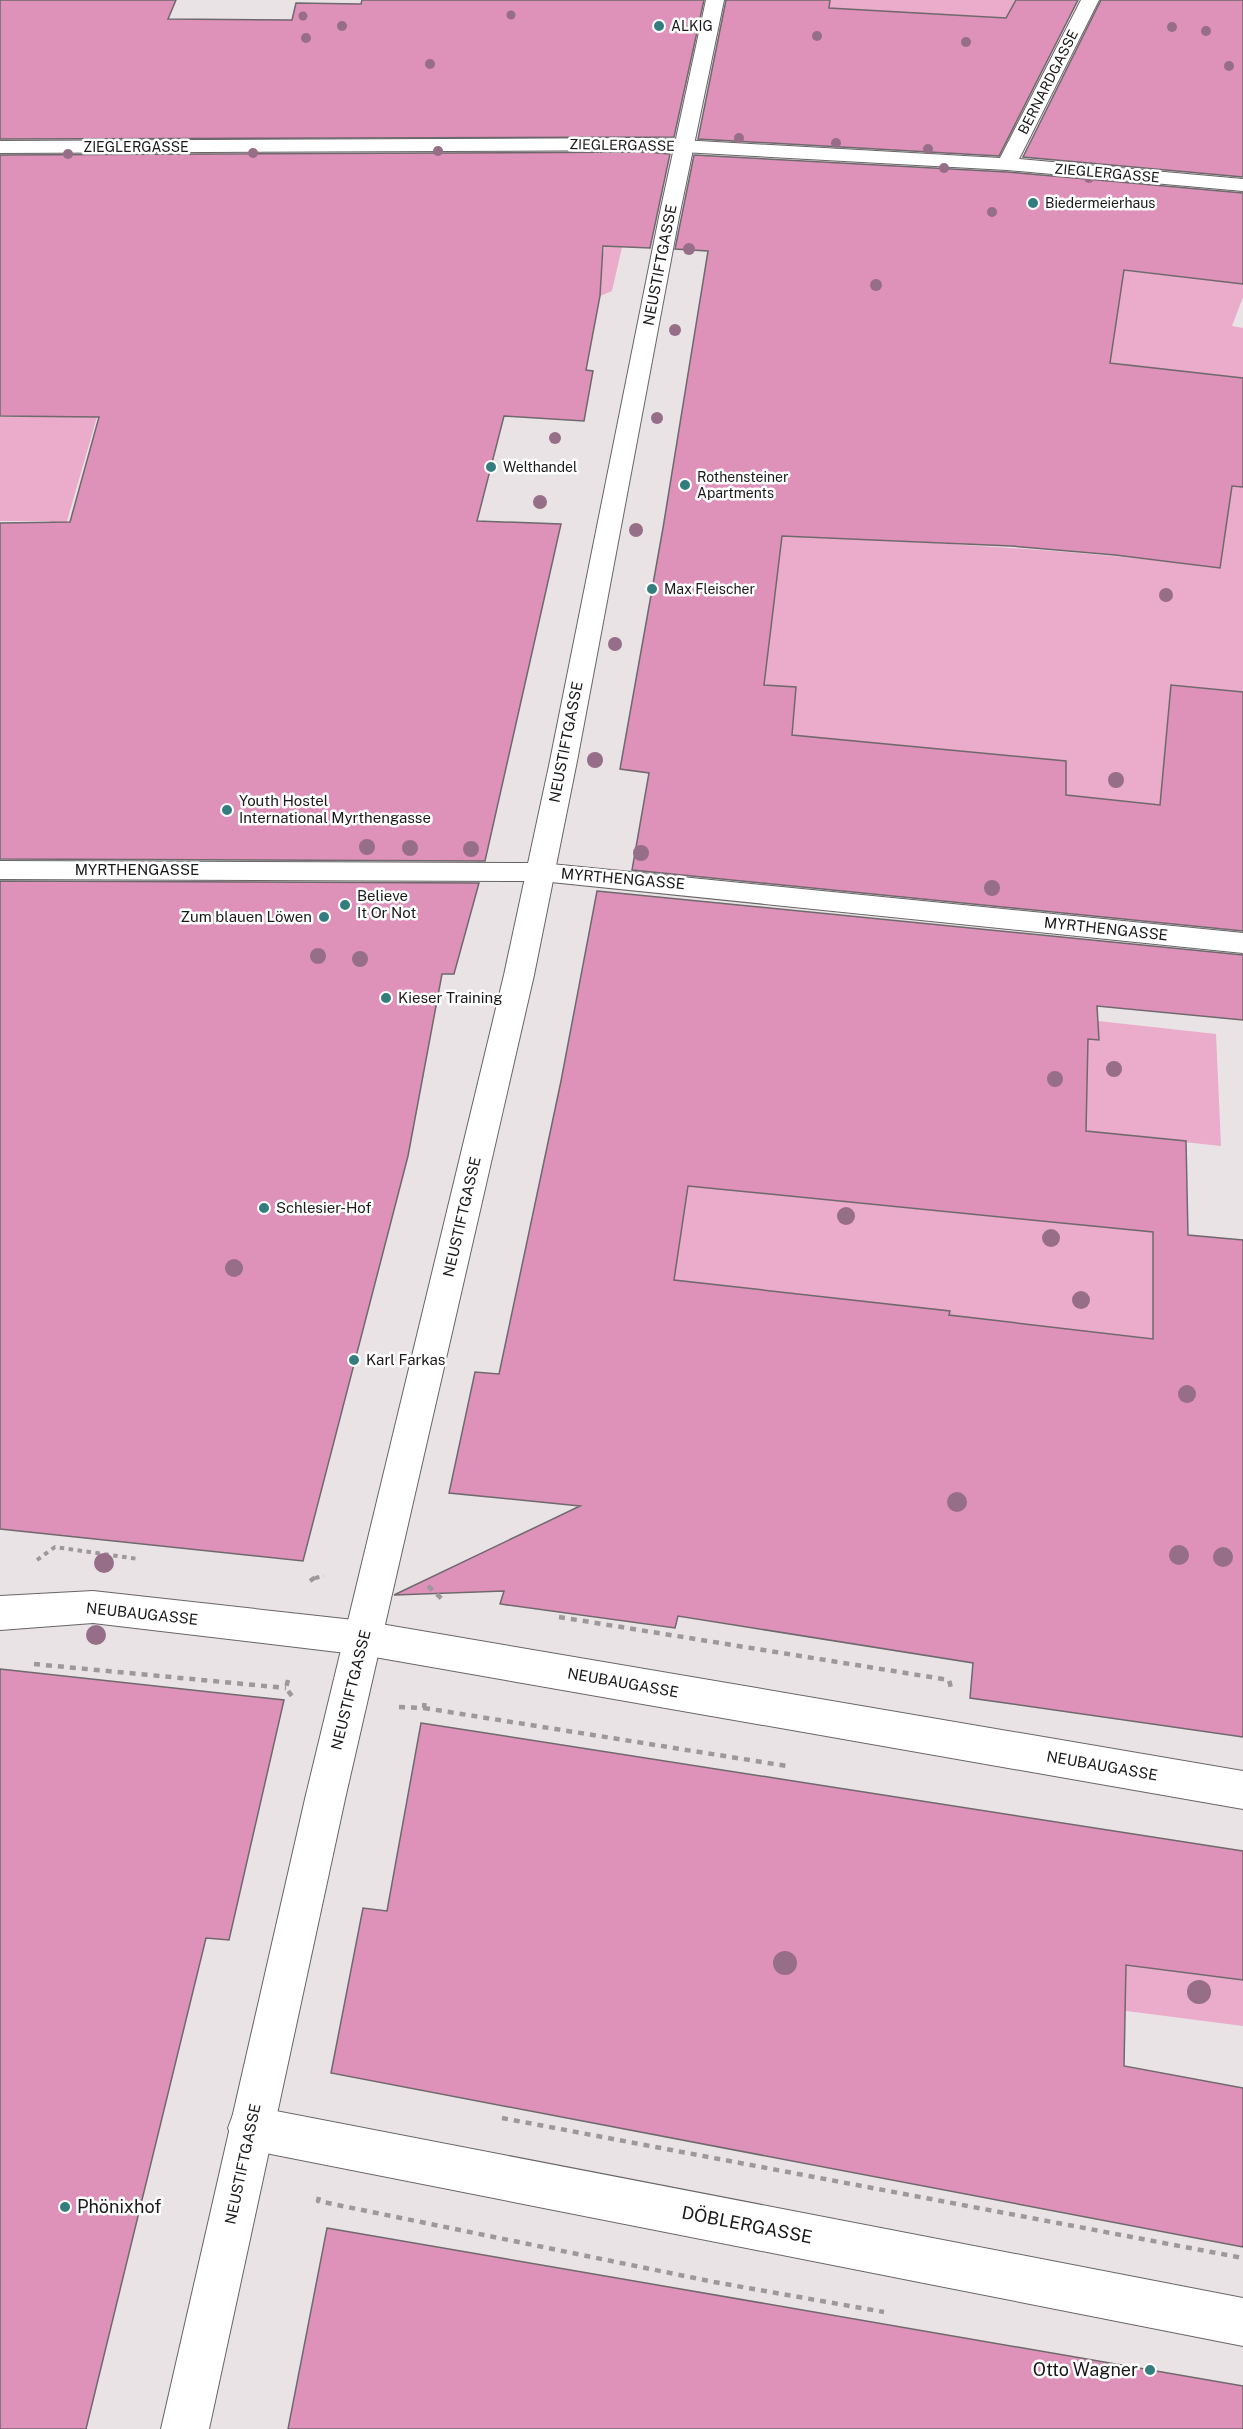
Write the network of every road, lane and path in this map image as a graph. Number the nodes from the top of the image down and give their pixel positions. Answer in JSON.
{"nodes":[{"id":1,"x":716,"y":0,"type":"edge"},
{"id":2,"x":1090,"y":0,"type":"edge"},
{"id":3,"x":683,"y":145,"type":"junction"},
{"id":4,"x":0,"y":147,"type":"edge"},
{"id":5,"x":1007,"y":164,"type":"junction"},
{"id":6,"x":1243,"y":185,"type":"edge"},
{"id":7,"x":0,"y":870,"type":"edge"},
{"id":8,"x":541,"y":872,"type":"junction"},
{"id":9,"x":1243,"y":943,"type":"edge"},
{"id":10,"x":0,"y":1613,"type":"edge"},
{"id":11,"x":363,"y":1638,"type":"junction"},
{"id":12,"x":24,"y":1663,"type":"dead end"},
{"id":13,"x":286,"y":1688,"type":"dead end"},
{"id":14,"x":402,"y":1707,"type":"dead end"},
{"id":15,"x":399,"y":1718,"type":"dead end"},
{"id":16,"x":1243,"y":1790,"type":"edge"},
{"id":17,"x":500,"y":2117,"type":"dead end"},
{"id":18,"x":250,"y":2128,"type":"junction"},
{"id":19,"x":1243,"y":2258,"type":"edge"},
{"id":20,"x":1243,"y":2322,"type":"edge"},
{"id":21,"x":185,"y":2429,"type":"edge"}],
"edges":[{"from":1,"to":3,"type":"street","name":"NEUSTIFTGASSE"},
{"from":2,"to":5,"type":"street","name":"BERNARDGASSE"},
{"from":3,"to":4,"type":"street","name":"ZIEGLERGASSE"},
{"from":3,"to":5,"type":"street","name":"ZIEGLERGASSE"},
{"from":3,"to":8,"type":"street","name":"NEUSTIFTGASSE"},
{"from":5,"to":6,"type":"street","name":"ZIEGLERGASSE"},
{"from":7,"to":8,"type":"street","name":"MYRTHENGASSE"},
{"from":8,"to":9,"type":"street","name":"MYRTHENGASSE"},
{"from":8,"to":11,"type":"street","name":"NEUSTIFTGASSE"},
{"from":10,"to":11,"type":"street","name":"NEUBAUGASSE"},
{"from":11,"to":16,"type":"street","name":"NEUBAUGASSE"},
{"from":11,"to":18,"type":"street","name":"NEUSTIFTGASSE"},
{"from":12,"to":13,"type":"path"},
{"from":14,"to":15,"type":"path"},
{"from":17,"to":19,"type":"path"},
{"from":18,"to":20,"type":"street","name":"DÖBLERGASSE"},
{"from":18,"to":21,"type":"street","name":"NEUSTIFTGASSE"}]}
